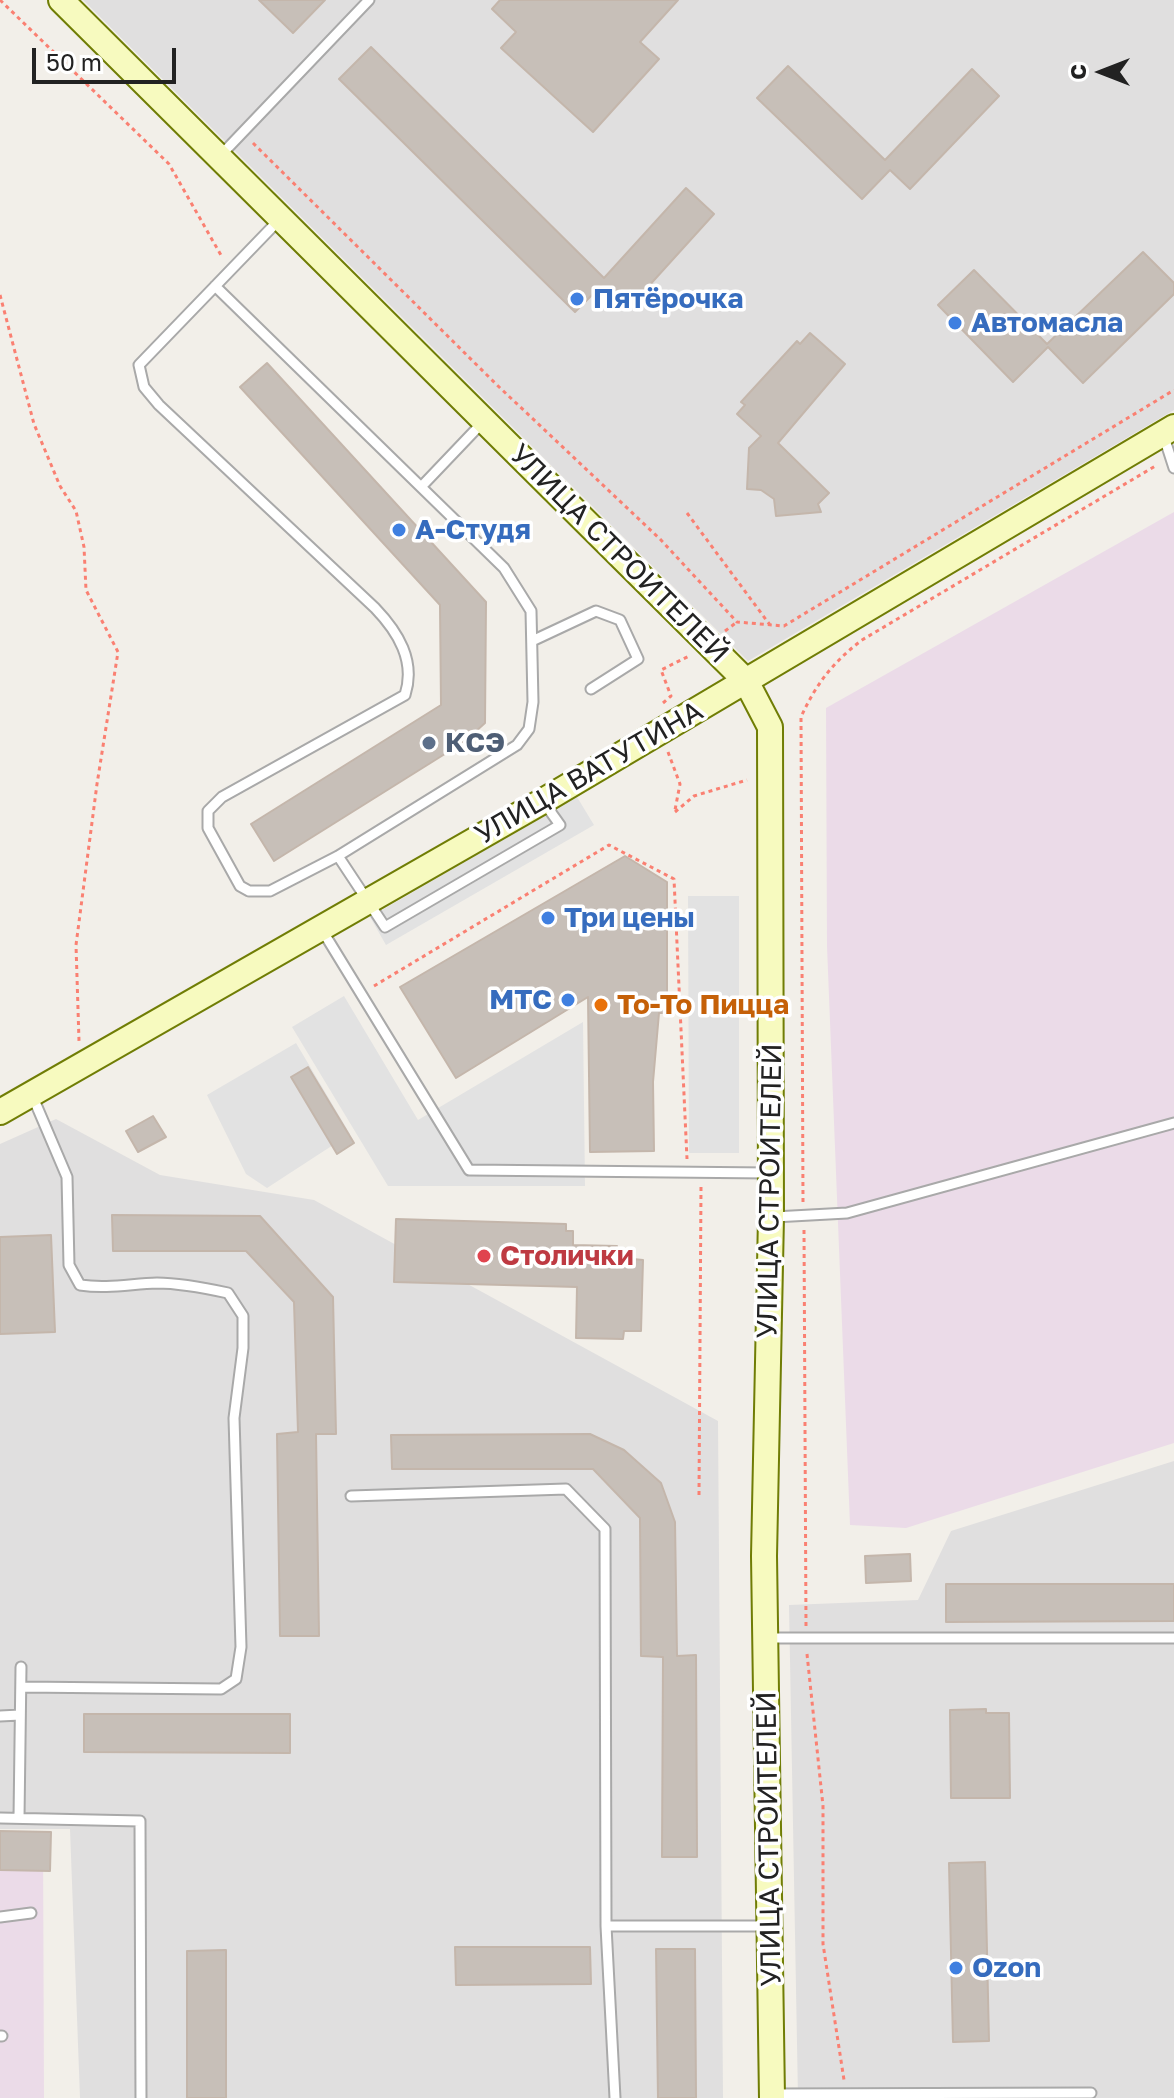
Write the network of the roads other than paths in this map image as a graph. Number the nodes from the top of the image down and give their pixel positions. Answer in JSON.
{"nodes":[{"id":1,"x":61,"y":0,"type":"edge"},
{"id":2,"x":369,"y":0,"type":"edge"},
{"id":3,"x":219,"y":157,"type":"junction"},
{"id":4,"x":281,"y":218,"type":"junction"},
{"id":5,"x":215,"y":286,"type":"junction"},
{"id":6,"x":484,"y":421,"type":"junction"},
{"id":7,"x":1169,"y":439,"type":"edge"},
{"id":8,"x":1174,"y":468,"type":"edge"},
{"id":9,"x":421,"y":487,"type":"junction"},
{"id":10,"x":532,"y":641,"type":"junction"},
{"id":11,"x":746,"y":681,"type":"junction"},
{"id":12,"x":591,"y":689,"type":"dead end"},
{"id":13,"x":338,"y":856,"type":"junction"},
{"id":14,"x":367,"y":901,"type":"junction"},
{"id":15,"x":322,"y":930,"type":"junction"},
{"id":16,"x":32,"y":1095,"type":"junction"},
{"id":17,"x":0,"y":1112,"type":"edge"},
{"id":18,"x":1174,"y":1123,"type":"edge"},
{"id":19,"x":771,"y":1173,"type":"junction"},
{"id":20,"x":771,"y":1217,"type":"junction"},
{"id":21,"x":351,"y":1496,"type":"dead end"},
{"id":22,"x":766,"y":1638,"type":"junction"},
{"id":23,"x":1174,"y":1638,"type":"edge"},
{"id":24,"x":21,"y":1667,"type":"dead end"},
{"id":25,"x":21,"y":1687,"type":"junction"},
{"id":26,"x":20,"y":1715,"type":"junction"},
{"id":27,"x":0,"y":1716,"type":"edge"},
{"id":28,"x":0,"y":1818,"type":"edge"},
{"id":29,"x":19,"y":1818,"type":"junction"},
{"id":30,"x":31,"y":1913,"type":"dead end"},
{"id":31,"x":0,"y":1917,"type":"edge"},
{"id":32,"x":606,"y":1926,"type":"junction"},
{"id":33,"x":771,"y":1926,"type":"junction"},
{"id":34,"x":1091,"y":2093,"type":"dead end"},
{"id":35,"x":772,"y":2096,"type":"edge"},
{"id":36,"x":141,"y":2098,"type":"edge"},
{"id":37,"x":615,"y":2098,"type":"edge"}],
"edges":[{"from":1,"to":3,"type":"main road","name":"УЛИЦА СТРОИТЕЛЕЙ"},
{"from":2,"to":3,"type":"lane"},
{"from":3,"to":4,"type":"main road","name":"УЛИЦА СТРОИТЕЛЕЙ"},
{"from":4,"to":5,"type":"lane"},
{"from":4,"to":6,"type":"main road","name":"УЛИЦА СТРОИТЕЛЕЙ"},
{"from":5,"to":9,"type":"lane"},
{"from":5,"to":13,"type":"lane"},
{"from":6,"to":9,"type":"lane"},
{"from":6,"to":11,"type":"main road","name":"УЛИЦА СТРОИТЕЛЕЙ"},
{"from":7,"to":8,"type":"lane"},
{"from":7,"to":11,"type":"main road","name":"УЛИЦА ВАТУТИНА"},
{"from":9,"to":10,"type":"lane"},
{"from":10,"to":12,"type":"lane"},
{"from":10,"to":13,"type":"lane"},
{"from":11,"to":14,"type":"main road","name":"УЛИЦА ВАТУТИНА"},
{"from":11,"to":19,"type":"main road","name":"УЛИЦА СТРОИТЕЛЕЙ"},
{"from":13,"to":14,"type":"lane"},
{"from":14,"to":15,"type":"main road","name":"УЛИЦА ВАТУТИНА"},
{"from":15,"to":16,"type":"main road","name":"УЛИЦА ВАТУТИНА"},
{"from":15,"to":19,"type":"lane"},
{"from":16,"to":17,"type":"main road","name":"УЛИЦА ВАТУТИНА"},
{"from":16,"to":25,"type":"lane"},
{"from":18,"to":20,"type":"lane"},
{"from":19,"to":20,"type":"main road","name":"УЛИЦА СТРОИТЕЛЕЙ"},
{"from":20,"to":22,"type":"main road","name":"УЛИЦА СТРОИТЕЛЕЙ"},
{"from":21,"to":32,"type":"lane"},
{"from":22,"to":23,"type":"lane"},
{"from":22,"to":33,"type":"main road","name":"УЛИЦА СТРОИТЕЛЕЙ"},
{"from":24,"to":25,"type":"lane"},
{"from":25,"to":26,"type":"lane"},
{"from":26,"to":27,"type":"lane"},
{"from":26,"to":29,"type":"lane"},
{"from":28,"to":29,"type":"lane"},
{"from":29,"to":36,"type":"lane"},
{"from":30,"to":31,"type":"lane"},
{"from":32,"to":33,"type":"lane"},
{"from":32,"to":37,"type":"lane"},
{"from":33,"to":35,"type":"main road","name":"УЛИЦА СТРОИТЕЛЕЙ"},
{"from":34,"to":35,"type":"lane"}]}
